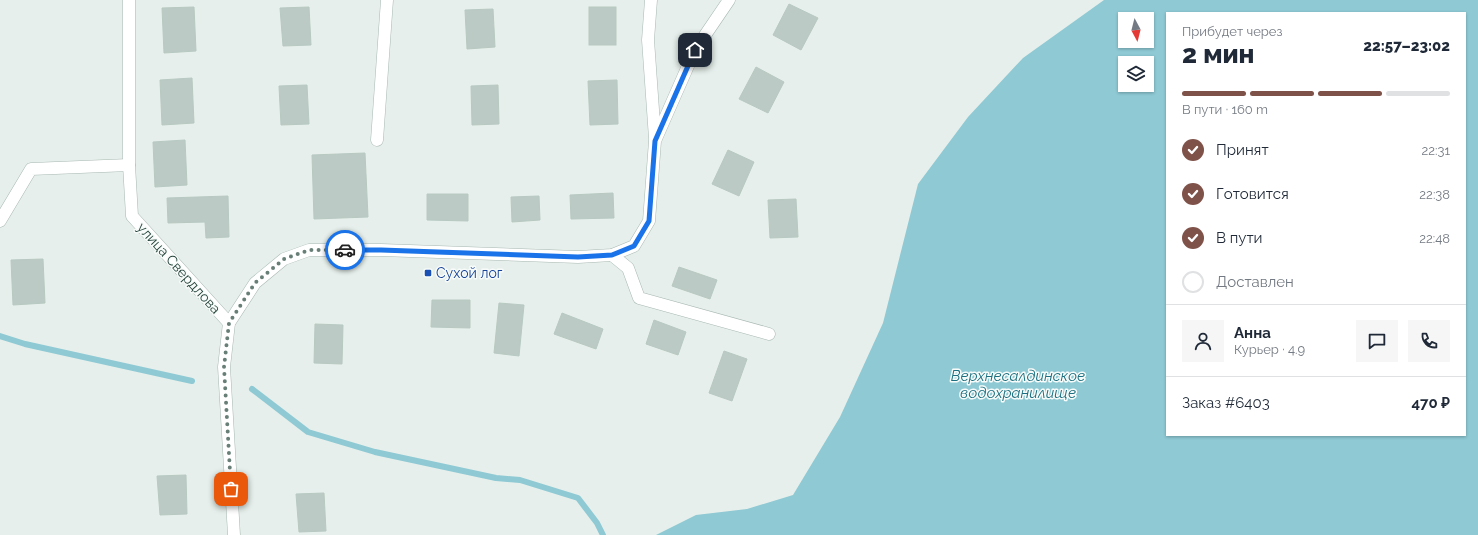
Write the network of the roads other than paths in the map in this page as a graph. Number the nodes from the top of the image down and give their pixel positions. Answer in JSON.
{"nodes":[{"id":1,"x":129,"y":0,"type":"edge"},
{"id":2,"x":387,"y":0,"type":"edge"},
{"id":3,"x":651,"y":0,"type":"edge"},
{"id":4,"x":730,"y":0,"type":"edge"},
{"id":5,"x":377,"y":140,"type":"dead end"},
{"id":6,"x":655,"y":141,"type":"junction"},
{"id":7,"x":129,"y":165,"type":"junction"},
{"id":8,"x":0,"y":221,"type":"edge"},
{"id":9,"x":612,"y":255,"type":"junction"},
{"id":10,"x":229,"y":323,"type":"junction"},
{"id":11,"x":769,"y":334,"type":"dead end"},
{"id":12,"x":234,"y":535,"type":"edge"}],
"edges":[{"from":1,"to":7,"type":"street","name":"улица Свердлова"},
{"from":2,"to":5,"type":"street"},
{"from":3,"to":6,"type":"street"},
{"from":4,"to":6,"type":"street"},
{"from":6,"to":9,"type":"street"},
{"from":7,"to":8,"type":"street"},
{"from":7,"to":10,"type":"street","name":"улица Свердлова"},
{"from":9,"to":10,"type":"street"},
{"from":9,"to":11,"type":"street"},
{"from":10,"to":12,"type":"street"}]}
